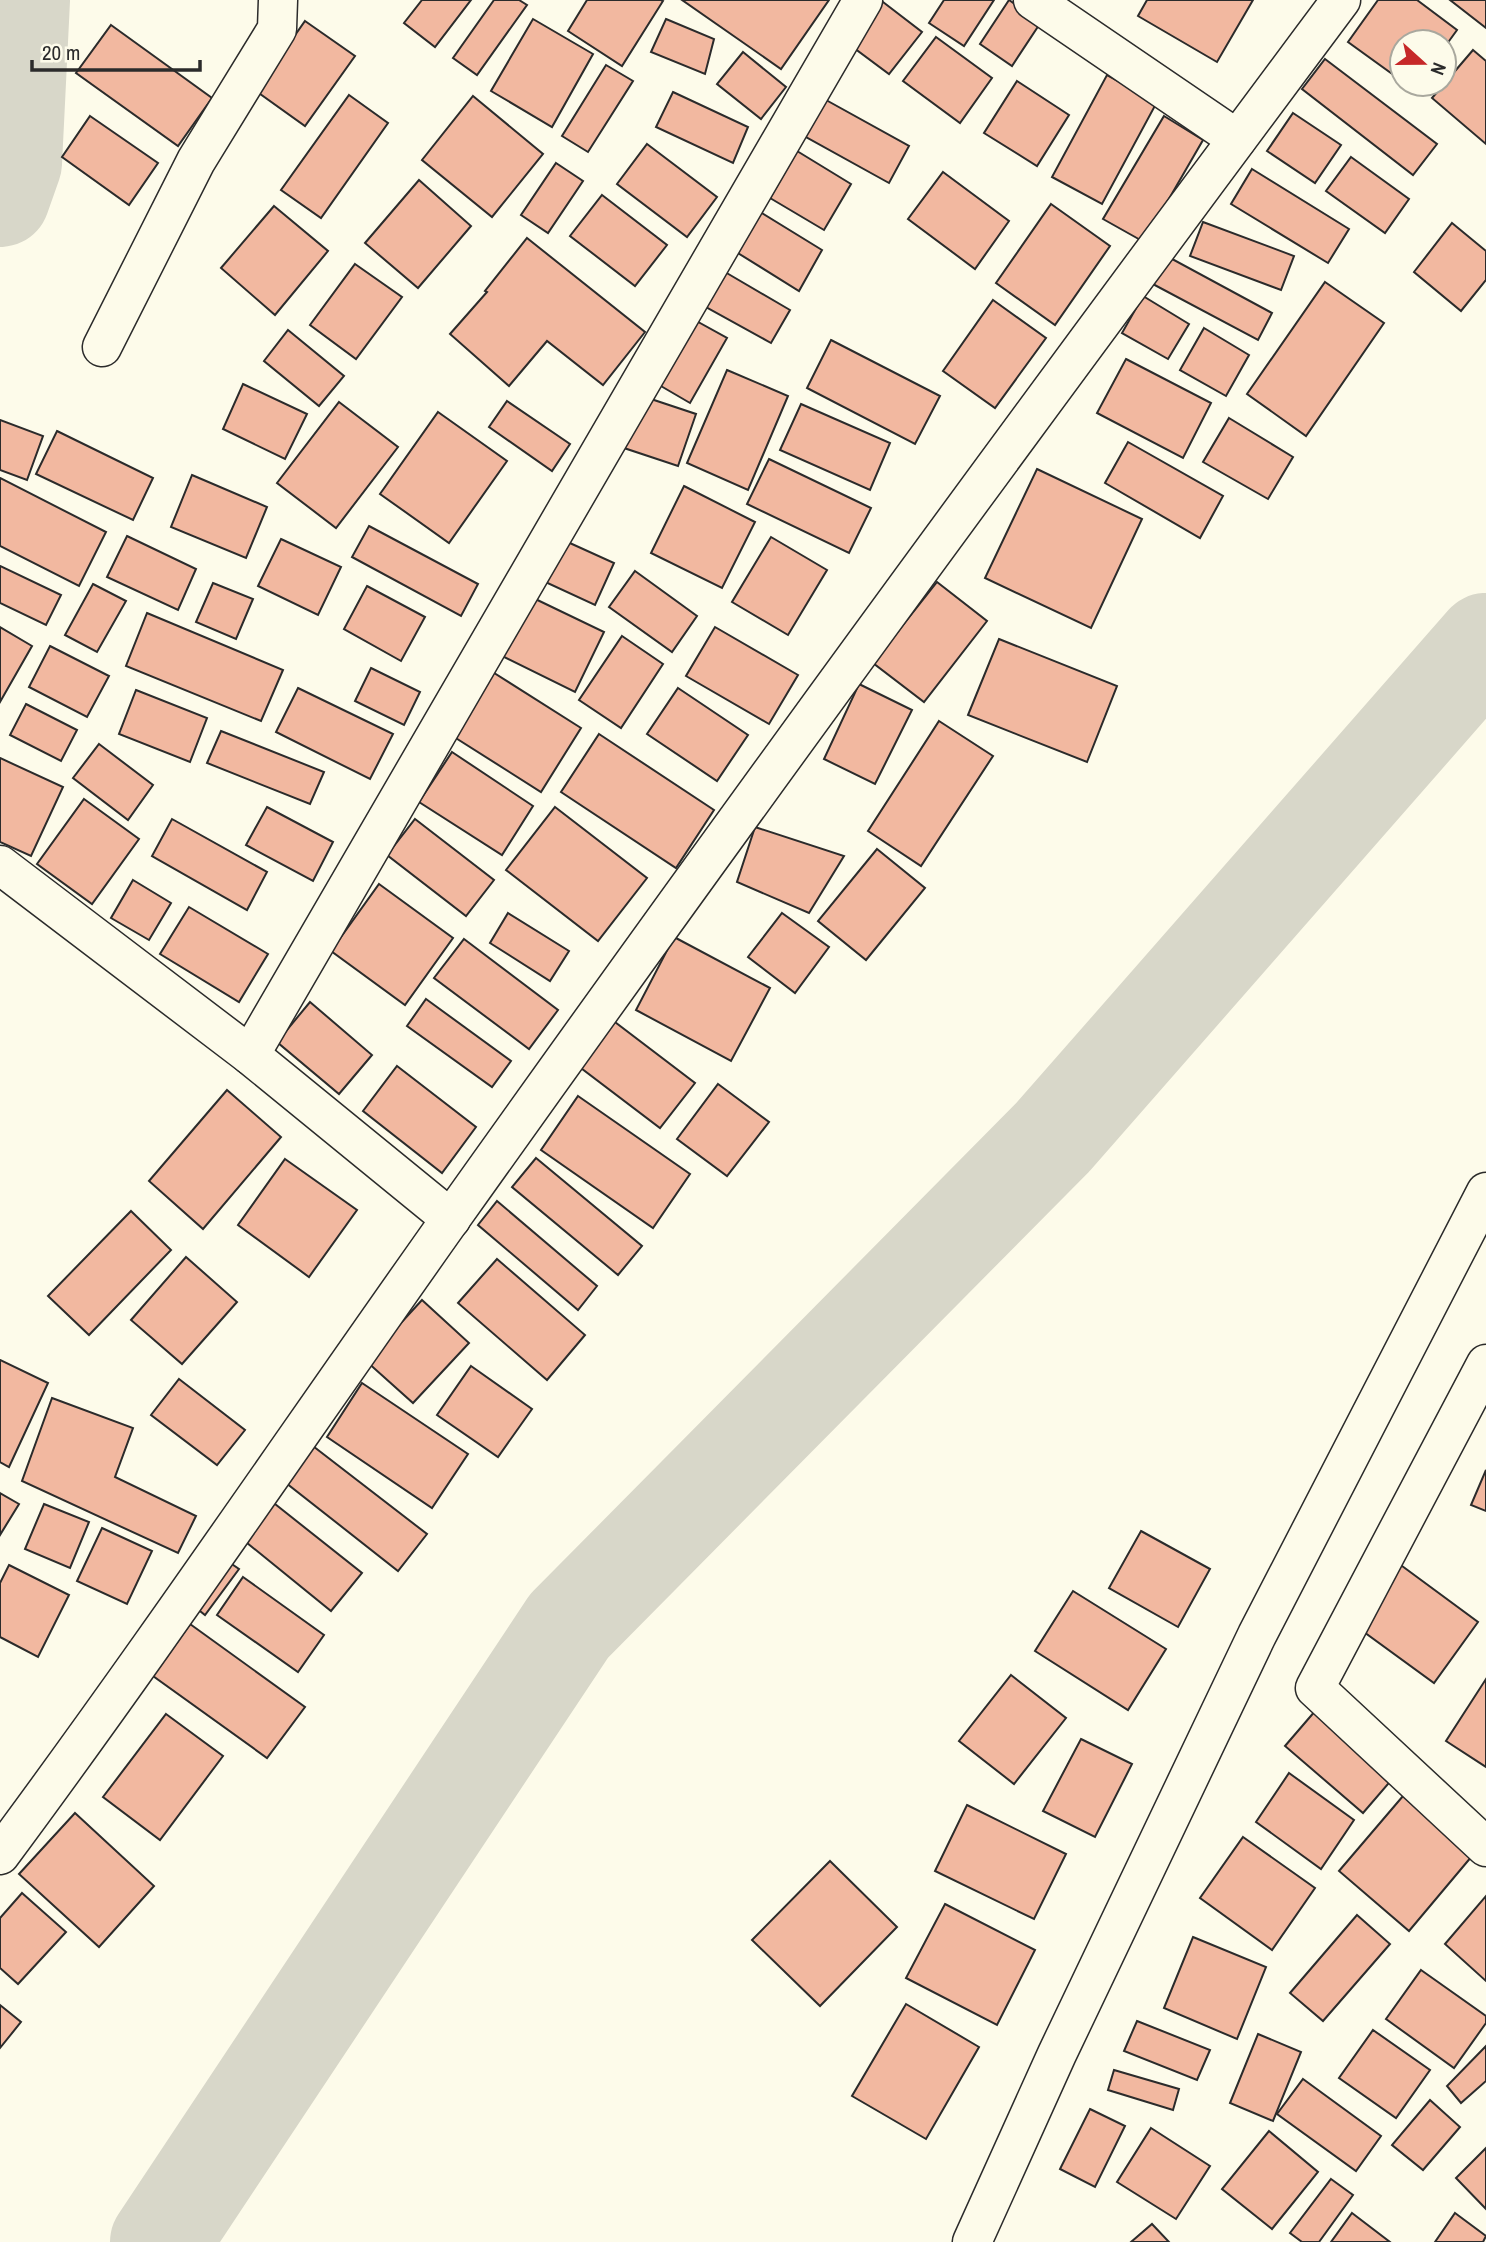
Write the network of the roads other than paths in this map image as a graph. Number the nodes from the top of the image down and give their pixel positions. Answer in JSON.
{"nodes":[{"id":1,"x":278,"y":0,"type":"edge"},
{"id":2,"x":863,"y":0,"type":"edge"},
{"id":3,"x":1033,"y":0,"type":"edge"},
{"id":4,"x":1341,"y":0,"type":"edge"},
{"id":5,"x":1237,"y":139,"type":"junction"},
{"id":6,"x":102,"y":347,"type":"dead end"},
{"id":7,"x":0,"y":865,"type":"edge"},
{"id":8,"x":250,"y":1055,"type":"junction"},
{"id":9,"x":1486,"y":1192,"type":"edge"},
{"id":10,"x":451,"y":1219,"type":"junction"},
{"id":11,"x":1486,"y":1364,"type":"edge"},
{"id":12,"x":1486,"y":1847,"type":"edge"},
{"id":13,"x":0,"y":1855,"type":"edge"},
{"id":14,"x":972,"y":2242,"type":"edge"}],
"edges":[{"from":1,"to":6,"type":"street"},
{"from":2,"to":8,"type":"street"},
{"from":3,"to":5,"type":"street"},
{"from":4,"to":5,"type":"street"},
{"from":5,"to":10,"type":"street"},
{"from":7,"to":8,"type":"street"},
{"from":8,"to":10,"type":"street"},
{"from":9,"to":14,"type":"street"},
{"from":10,"to":13,"type":"street"},
{"from":11,"to":12,"type":"street"}]}
